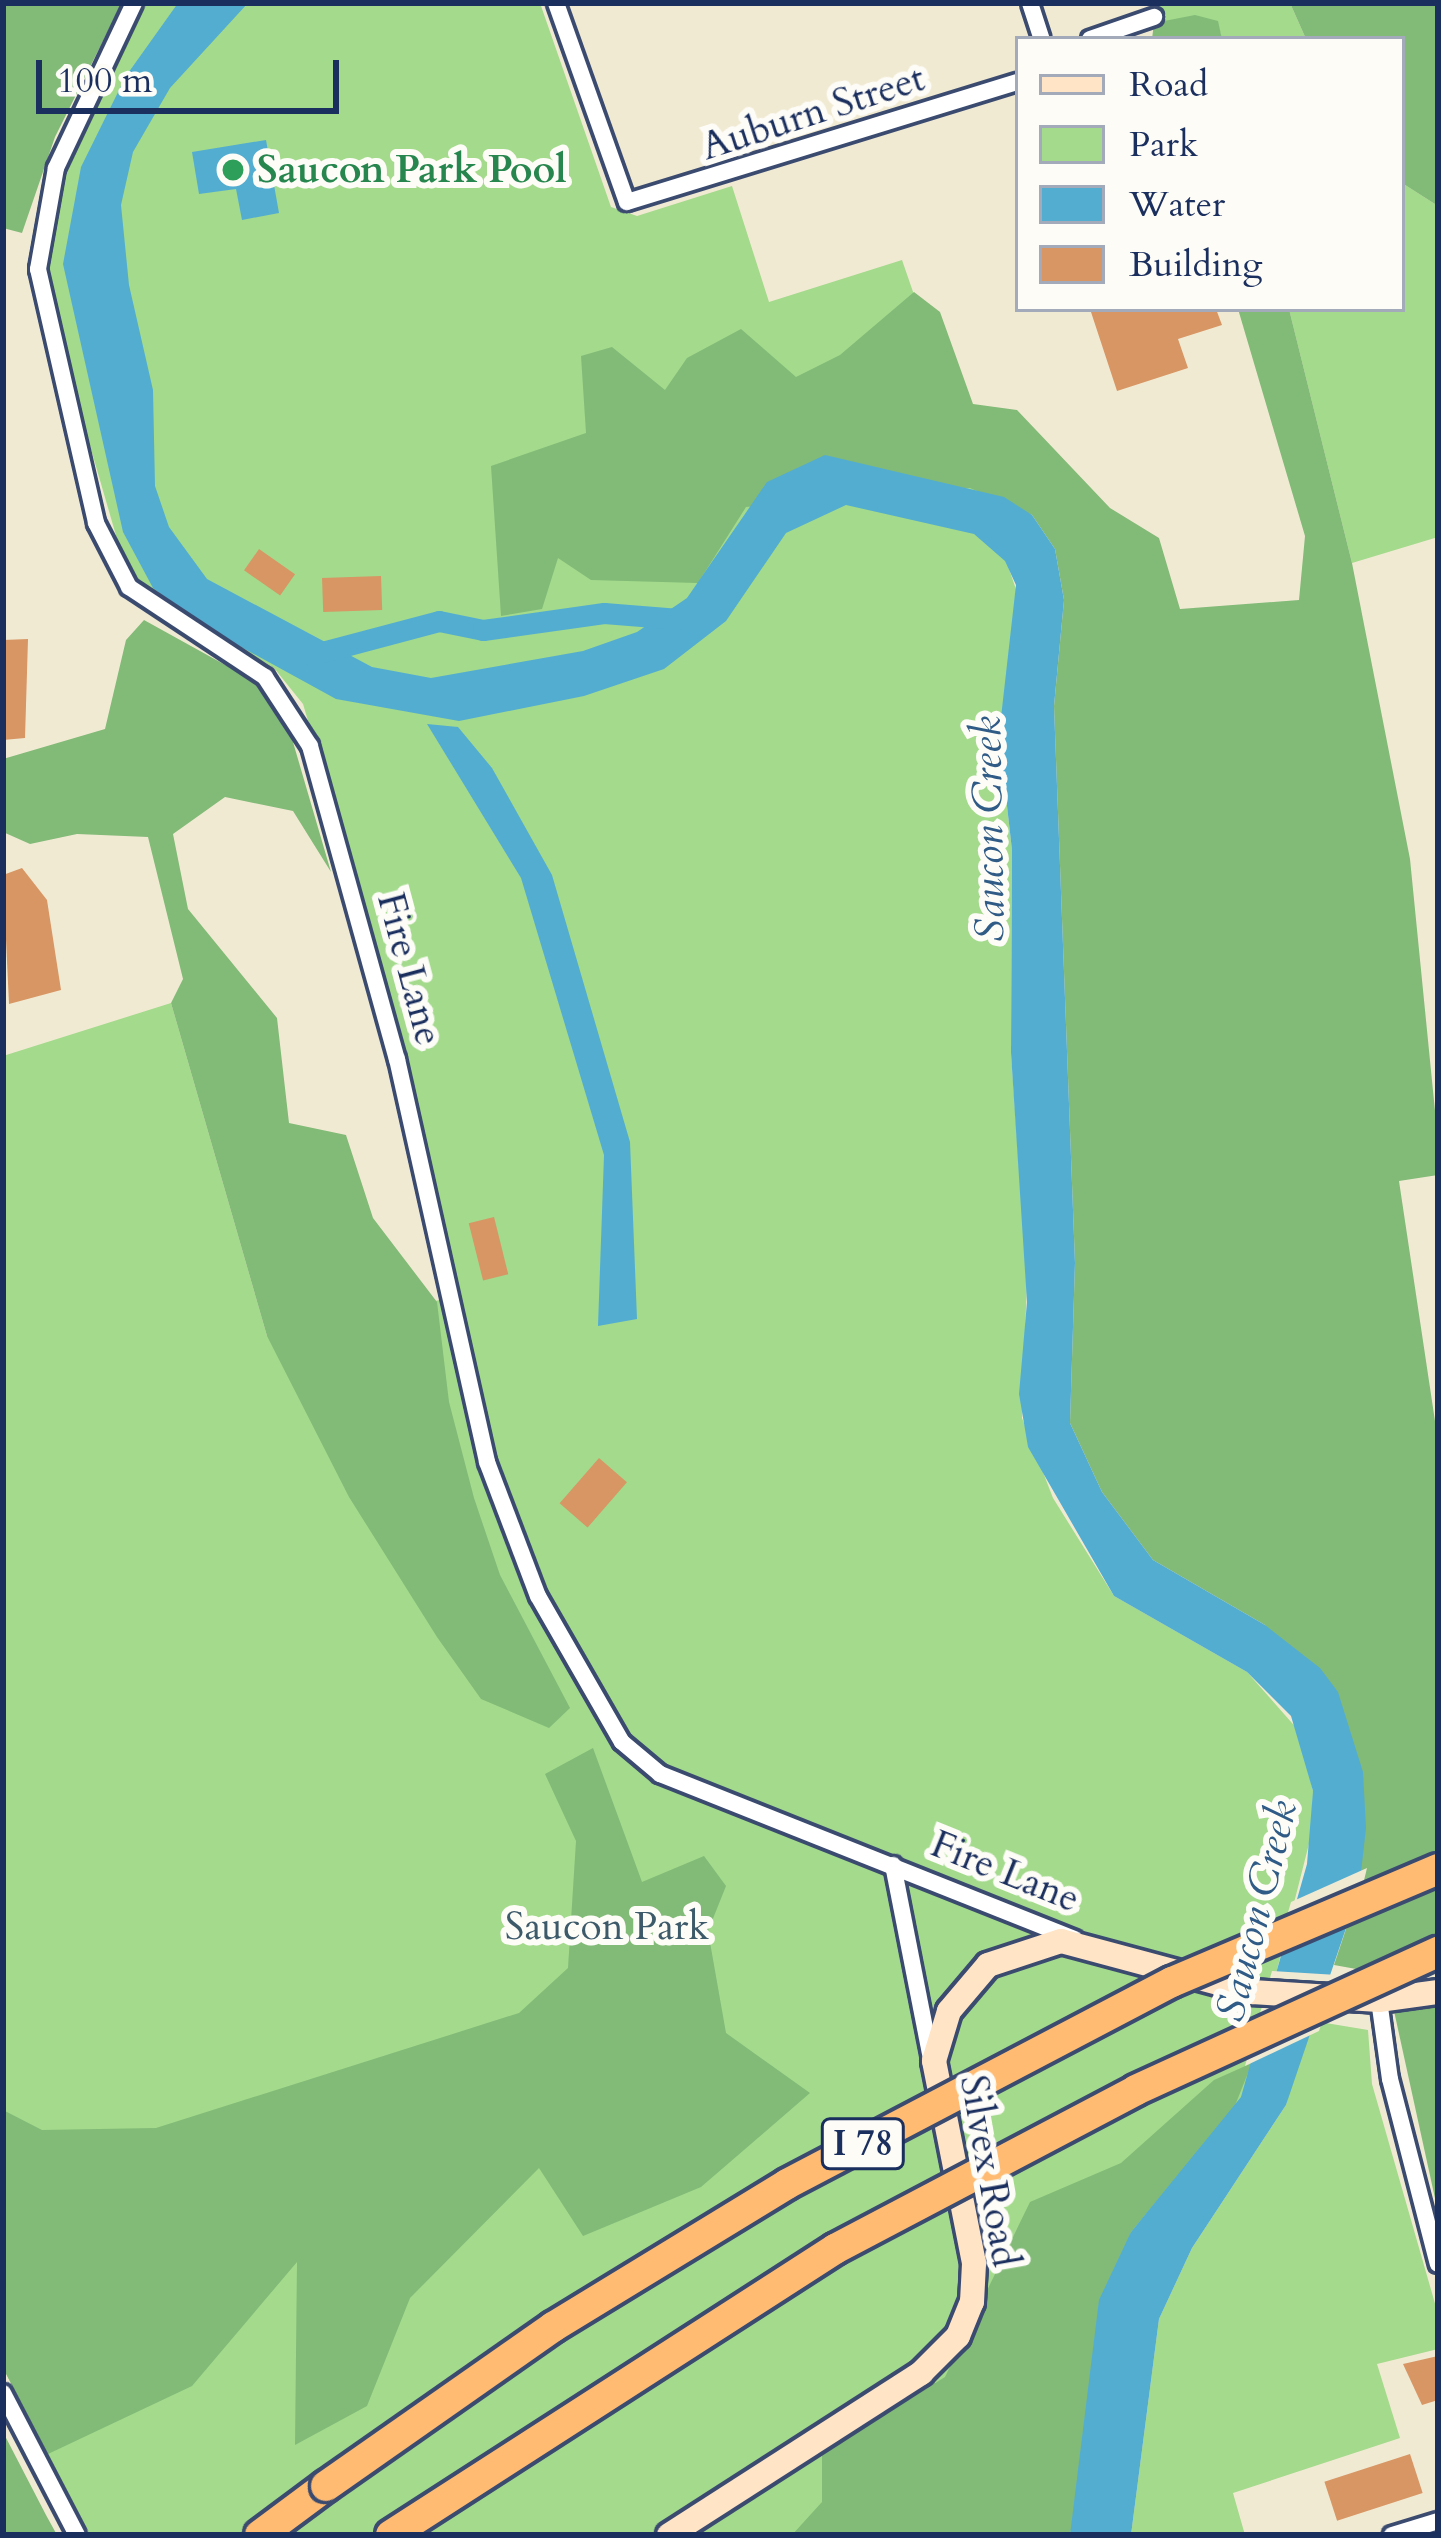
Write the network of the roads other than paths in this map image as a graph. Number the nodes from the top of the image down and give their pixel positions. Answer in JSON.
{"nodes":[{"id":1,"x":134,"y":3,"type":"edge"},
{"id":2,"x":556,"y":3,"type":"edge"},
{"id":3,"x":1030,"y":3,"type":"edge"},
{"id":4,"x":1154,"y":17,"type":"dead end"},
{"id":5,"x":1041,"y":36,"type":"edge"},
{"id":6,"x":1099,"y":36,"type":"edge"},
{"id":7,"x":1015,"y":83,"type":"edge"},
{"id":8,"x":893,"y":1865,"type":"junction"},
{"id":9,"x":1438,"y":1869,"type":"edge"},
{"id":10,"x":1091,"y":1946,"type":"junction"},
{"id":11,"x":1438,"y":1952,"type":"edge"},
{"id":12,"x":1438,"y":1991,"type":"edge"},
{"id":13,"x":1379,"y":2000,"type":"junction"},
{"id":14,"x":934,"y":2074,"type":"junction"},
{"id":15,"x":1438,"y":2264,"type":"edge"},
{"id":16,"x":3,"y":2393,"type":"edge"},
{"id":17,"x":1438,"y":2522,"type":"edge"},
{"id":18,"x":76,"y":2535,"type":"edge"},
{"id":19,"x":260,"y":2535,"type":"edge"},
{"id":20,"x":392,"y":2535,"type":"edge"},
{"id":21,"x":669,"y":2535,"type":"edge"},
{"id":22,"x":1392,"y":2535,"type":"edge"}],
"edges":[{"from":1,"to":8,"type":"street","name":"Fire Lane"},
{"from":2,"to":7,"type":"street","name":"Auburn Street"},
{"from":3,"to":5,"type":"street"},
{"from":4,"to":6,"type":"street"},
{"from":8,"to":10,"type":"street","name":"Fire Lane"},
{"from":8,"to":14,"type":"street","name":"Fire Lane"},
{"from":9,"to":19,"type":"highway","number":"I 78","bridge":true},
{"from":10,"to":13,"type":"street","name":"Silvex Road"},
{"from":10,"to":14,"type":"street","name":"Silvex Road"},
{"from":11,"to":20,"type":"highway","number":"I 78","bridge":true},
{"from":12,"to":13,"type":"street"},
{"from":13,"to":15,"type":"street"},
{"from":14,"to":21,"type":"street","name":"Silvex Road"},
{"from":16,"to":18,"type":"street"},
{"from":17,"to":22,"type":"street"}]}
